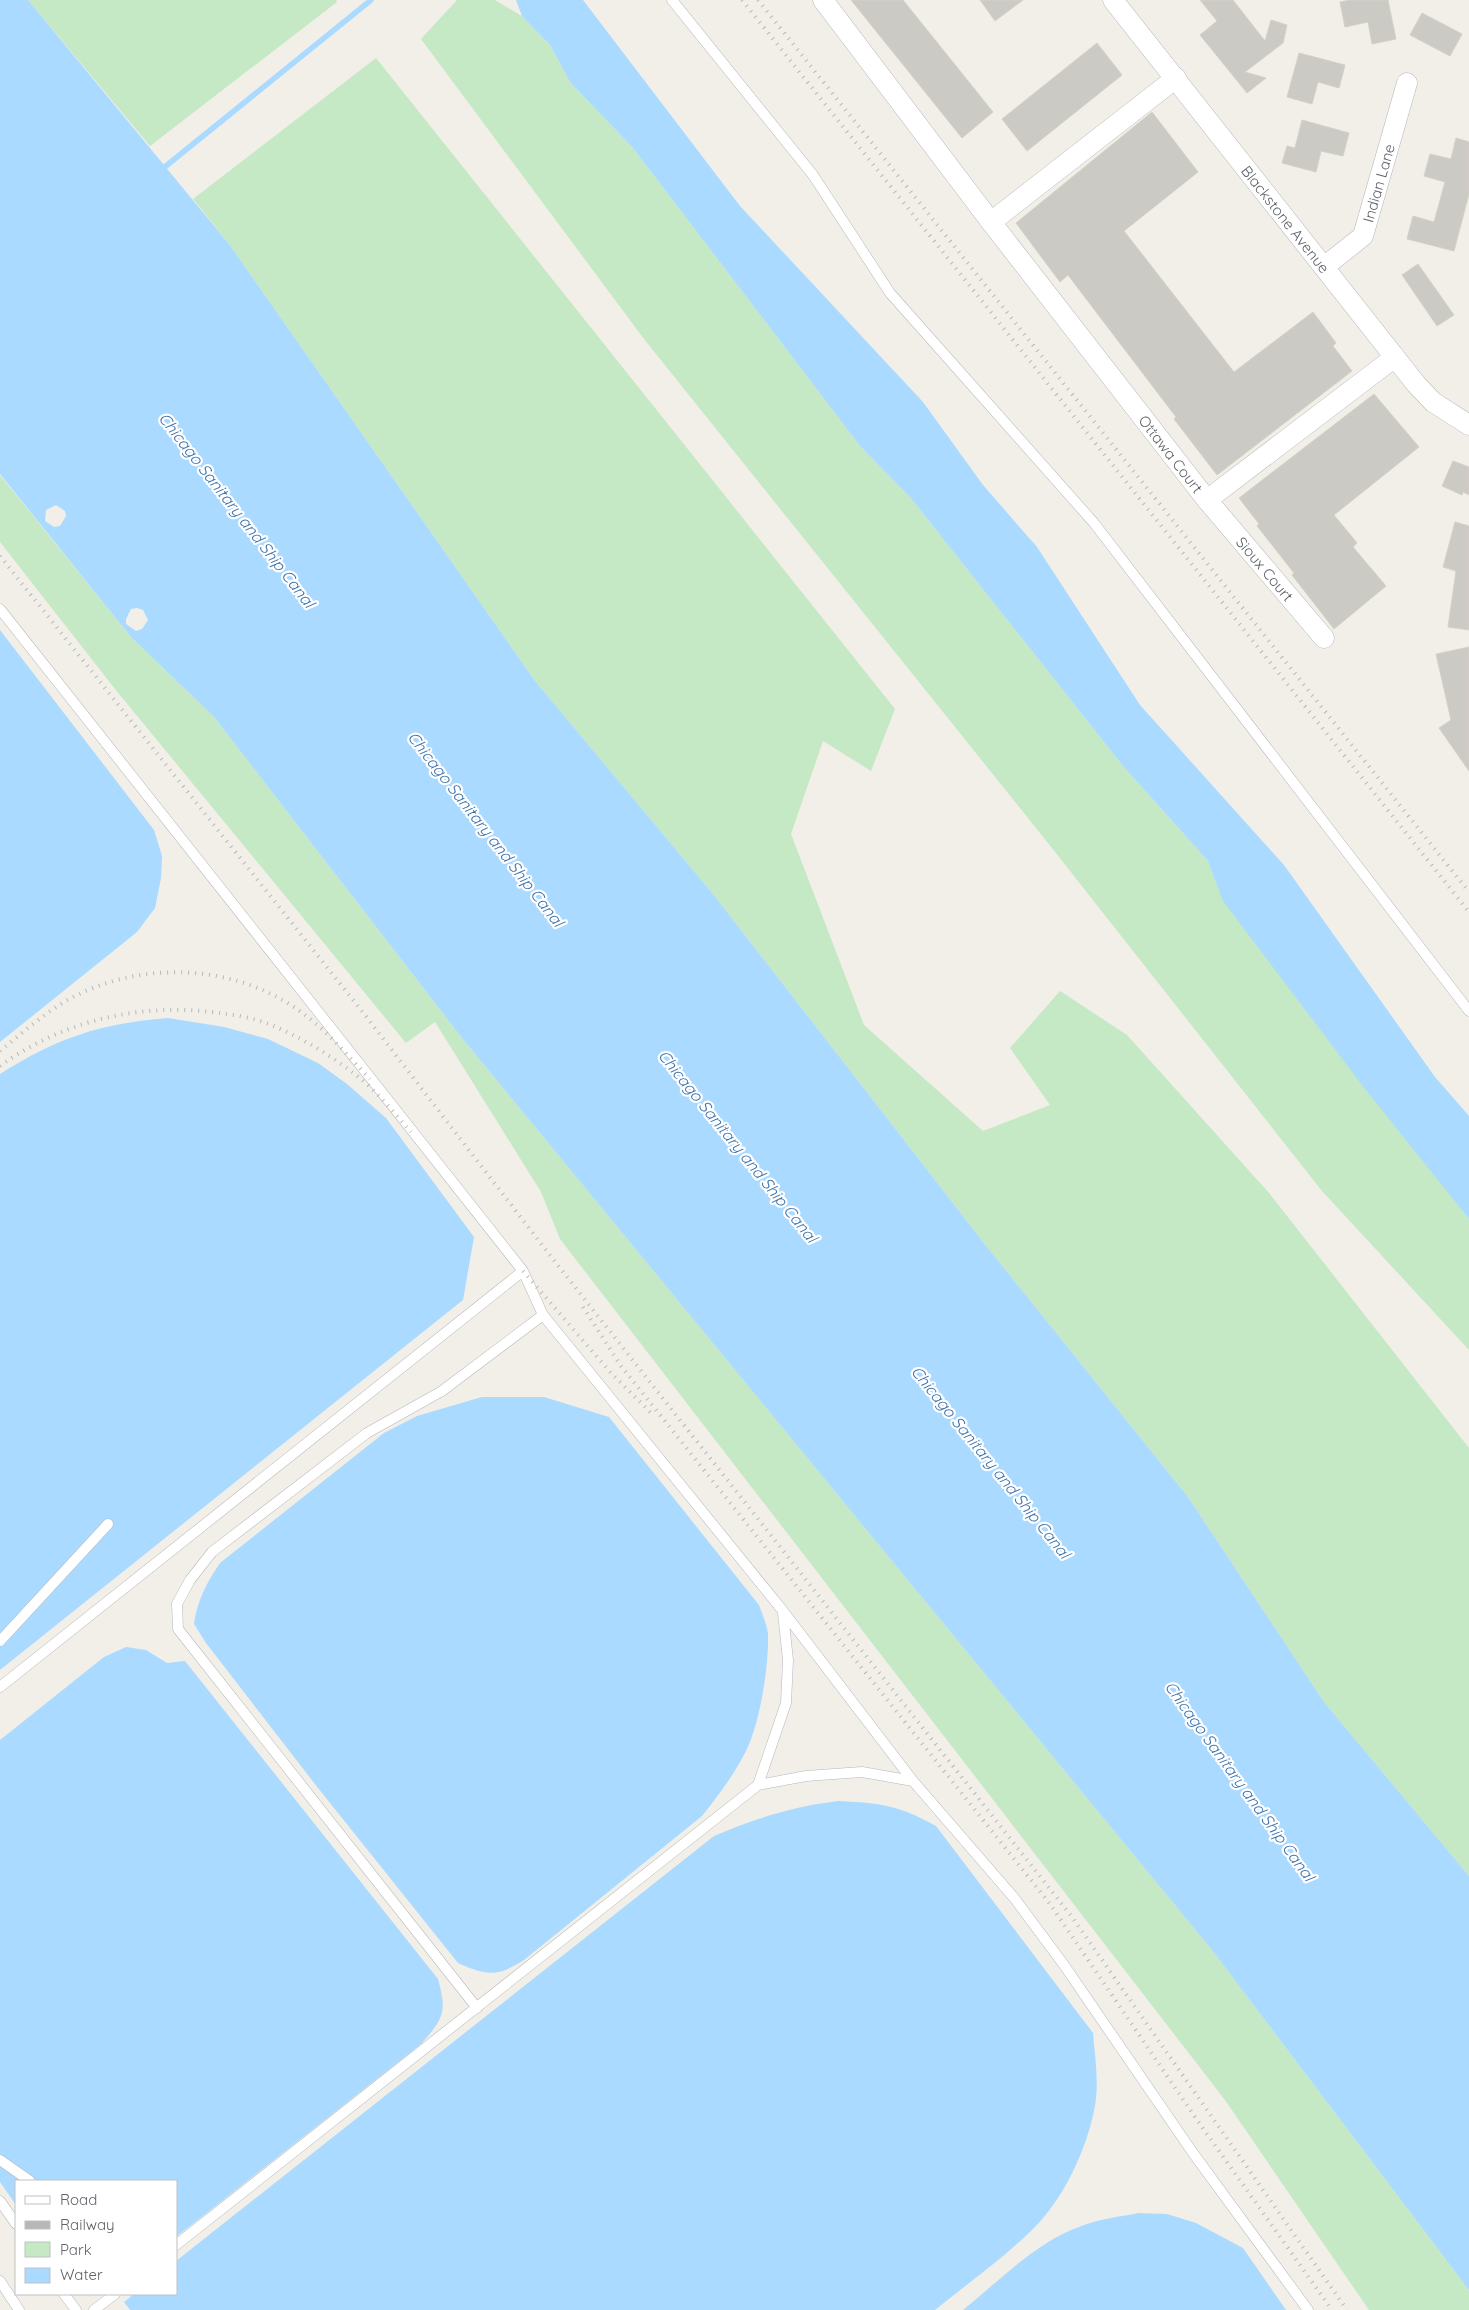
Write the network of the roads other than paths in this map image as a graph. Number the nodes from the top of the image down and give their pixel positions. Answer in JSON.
{"nodes":[{"id":1,"x":672,"y":0,"type":"edge"},
{"id":2,"x":823,"y":0,"type":"edge"},
{"id":3,"x":1113,"y":0,"type":"edge"},
{"id":4,"x":1176,"y":78,"type":"junction"},
{"id":5,"x":1407,"y":83,"type":"dead end"},
{"id":6,"x":991,"y":222,"type":"junction"},
{"id":7,"x":1324,"y":267,"type":"junction"},
{"id":8,"x":1395,"y":357,"type":"junction"},
{"id":9,"x":1469,"y":425,"type":"edge"},
{"id":10,"x":1207,"y":500,"type":"junction"},
{"id":11,"x":0,"y":609,"type":"edge"},
{"id":12,"x":1324,"y":638,"type":"dead end"},
{"id":13,"x":1469,"y":1011,"type":"edge"},
{"id":14,"x":524,"y":1272,"type":"junction"},
{"id":15,"x":543,"y":1315,"type":"junction"},
{"id":16,"x":108,"y":1524,"type":"dead end"},
{"id":17,"x":783,"y":1612,"type":"junction"},
{"id":18,"x":0,"y":1642,"type":"edge"},
{"id":19,"x":0,"y":1687,"type":"edge"},
{"id":20,"x":913,"y":1781,"type":"junction"},
{"id":21,"x":758,"y":1786,"type":"junction"},
{"id":22,"x":476,"y":2008,"type":"junction"},
{"id":23,"x":0,"y":2160,"type":"edge"},
{"id":24,"x":29,"y":2180,"type":"edge"},
{"id":25,"x":0,"y":2201,"type":"edge"},
{"id":26,"x":15,"y":2223,"type":"edge"},
{"id":27,"x":178,"y":2243,"type":"edge"},
{"id":28,"x":0,"y":2281,"type":"edge"},
{"id":29,"x":65,"y":2295,"type":"edge"},
{"id":30,"x":114,"y":2295,"type":"edge"},
{"id":31,"x":19,"y":2310,"type":"edge"},
{"id":32,"x":76,"y":2310,"type":"edge"},
{"id":33,"x":94,"y":2310,"type":"edge"},
{"id":34,"x":1308,"y":2310,"type":"edge"}],
"edges":[{"from":1,"to":13,"type":"lane"},
{"from":2,"to":6,"type":"street","name":"Ottawa Court"},
{"from":3,"to":4,"type":"street","name":"Blackstone Avenue"},
{"from":4,"to":6,"type":"street"},
{"from":4,"to":7,"type":"street","name":"Blackstone Avenue"},
{"from":5,"to":7,"type":"street","name":"Indian Lane"},
{"from":6,"to":10,"type":"street","name":"Ottawa Court"},
{"from":7,"to":8,"type":"street","name":"Blackstone Avenue"},
{"from":8,"to":9,"type":"street","name":"Blackstone Avenue"},
{"from":8,"to":10,"type":"street","name":"Ottawa Court"},
{"from":10,"to":12,"type":"street","name":"Sioux Court"},
{"from":11,"to":14,"type":"lane"},
{"from":14,"to":15,"type":"lane"},
{"from":14,"to":19,"type":"lane"},
{"from":15,"to":17,"type":"lane"},
{"from":15,"to":22,"type":"lane"},
{"from":16,"to":18,"type":"lane"},
{"from":17,"to":20,"type":"lane"},
{"from":17,"to":21,"type":"lane"},
{"from":20,"to":21,"type":"lane"},
{"from":20,"to":34,"type":"lane"},
{"from":21,"to":22,"type":"lane"},
{"from":22,"to":27,"type":"lane"},
{"from":23,"to":24,"type":"lane"},
{"from":25,"to":26,"type":"lane"},
{"from":28,"to":31,"type":"lane"},
{"from":29,"to":32,"type":"lane"},
{"from":30,"to":33,"type":"lane"}]}
